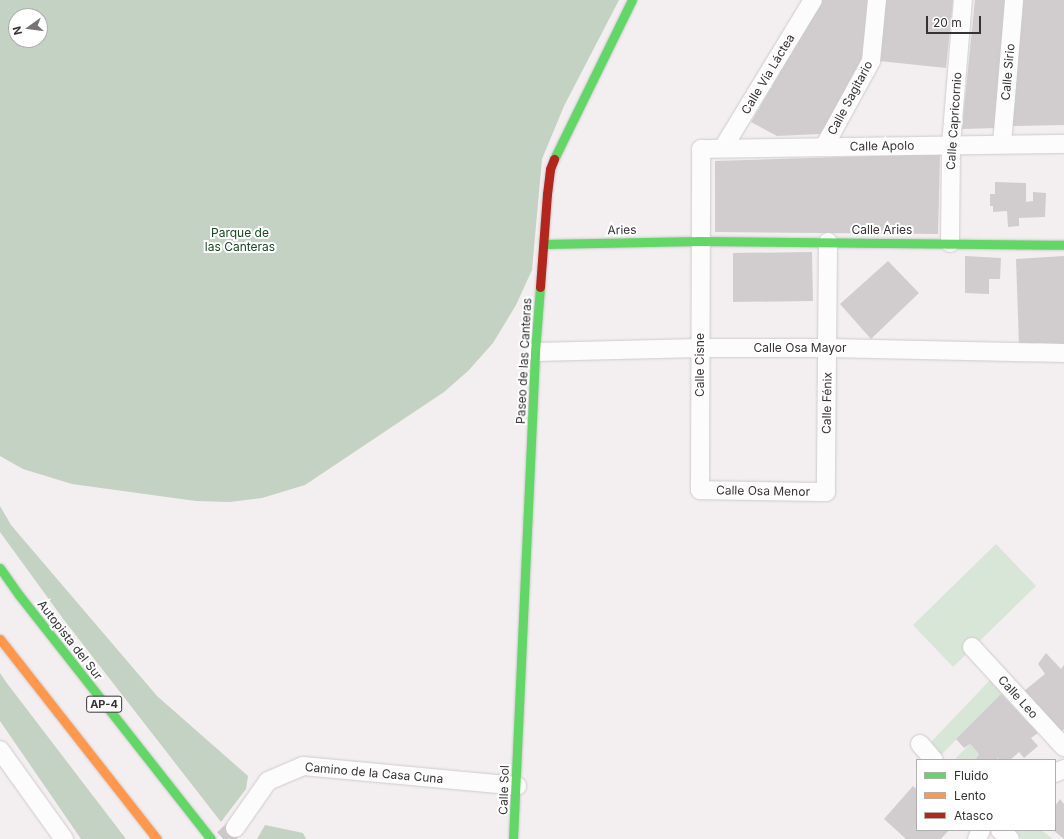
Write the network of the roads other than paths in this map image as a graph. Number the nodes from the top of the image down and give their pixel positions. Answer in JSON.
{"nodes":[{"id":1,"x":632,"y":0,"type":"edge"},
{"id":2,"x":813,"y":0,"type":"edge"},
{"id":3,"x":877,"y":0,"type":"edge"},
{"id":4,"x":963,"y":0,"type":"edge"},
{"id":5,"x":1014,"y":0,"type":"edge"},
{"id":6,"x":1002,"y":144,"type":"junction"},
{"id":7,"x":1064,"y":144,"type":"edge"},
{"id":8,"x":951,"y":145,"type":"junction"},
{"id":9,"x":824,"y":147,"type":"junction"},
{"id":10,"x":723,"y":148,"type":"junction"},
{"id":11,"x":701,"y":149,"type":"joint"},
{"id":12,"x":700,"y":241,"type":"junction"},
{"id":13,"x":828,"y":242,"type":"junction"},
{"id":14,"x":950,"y":242,"type":"junction"},
{"id":15,"x":544,"y":244,"type":"junction"},
{"id":16,"x":1064,"y":245,"type":"edge"},
{"id":17,"x":700,"y":348,"type":"junction"},
{"id":18,"x":828,"y":348,"type":"junction"},
{"id":19,"x":535,"y":352,"type":"junction"},
{"id":20,"x":1064,"y":353,"type":"edge"},
{"id":21,"x":700,"y":490,"type":"joint"},
{"id":22,"x":826,"y":492,"type":"joint"},
{"id":23,"x":0,"y":568,"type":"edge"},
{"id":24,"x":0,"y":639,"type":"edge"},
{"id":25,"x":972,"y":647,"type":"dead end"},
{"id":26,"x":517,"y":742,"type":"joint"},
{"id":27,"x":920,"y":744,"type":"dead end"},
{"id":28,"x":1064,"y":747,"type":"edge"},
{"id":29,"x":0,"y":750,"type":"edge"},
{"id":30,"x":933,"y":759,"type":"edge"},
{"id":31,"x":517,"y":786,"type":"junction"},
{"id":32,"x":235,"y":828,"type":"tunnel mouth"},
{"id":33,"x":1001,"y":831,"type":"edge"},
{"id":34,"x":64,"y":839,"type":"edge"},
{"id":35,"x":157,"y":839,"type":"edge"},
{"id":36,"x":211,"y":839,"type":"edge"},
{"id":37,"x":513,"y":839,"type":"edge"},
{"id":38,"x":1010,"y":839,"type":"edge"}],
"edges":[{"from":1,"to":15,"type":"main road","name":"Paseo de las Canteras"},
{"from":2,"to":10,"type":"street","name":"Calle Vía Láctea"},
{"from":3,"to":9,"type":"street","name":"Calle Sagitario"},
{"from":4,"to":8,"type":"street","name":"Calle Capricornio"},
{"from":5,"to":6,"type":"street","name":"Calle Sirio"},
{"from":6,"to":7,"type":"street","name":"Calle Apolo"},
{"from":6,"to":8,"type":"street","name":"Calle Apolo"},
{"from":8,"to":9,"type":"street","name":"Calle Apolo"},
{"from":8,"to":14,"type":"street","name":"Calle Capricornio"},
{"from":9,"to":10,"type":"street","name":"Calle Apolo"},
{"from":10,"to":11,"type":"street","name":"Calle Apolo"},
{"from":11,"to":12,"type":"street","name":"Calle Cisne"},
{"from":12,"to":13,"type":"main road","name":"Calle Aries"},
{"from":12,"to":15,"type":"main road","name":"Aries"},
{"from":12,"to":17,"type":"street","name":"Calle Cisne"},
{"from":13,"to":14,"type":"main road","name":"Calle Aries"},
{"from":13,"to":18,"type":"street","name":"Calle Fénix"},
{"from":14,"to":16,"type":"main road","name":"Calle Aries"},
{"from":15,"to":19,"type":"main road","name":"Paseo de las Canteras"},
{"from":17,"to":18,"type":"street","name":"Calle Osa Mayor"},
{"from":17,"to":19,"type":"street","name":"Calle Osa Mayor"},
{"from":17,"to":21,"type":"street","name":"Calle Cisne"},
{"from":18,"to":20,"type":"street","name":"Calle Osa Mayor"},
{"from":18,"to":22,"type":"street","name":"Calle Fénix"},
{"from":19,"to":26,"type":"main road","name":"Paseo de las Canteras"},
{"from":21,"to":22,"type":"street","name":"Calle Osa Menor"},
{"from":23,"to":36,"type":"main road","name":"Autopista del Sur","number":"AP-4"},
{"from":24,"to":35,"type":"main road"},
{"from":25,"to":28,"type":"street","name":"Calle Leo"},
{"from":26,"to":31,"type":"main road","name":"Calle Sol"},
{"from":27,"to":30,"type":"street"},
{"from":29,"to":34,"type":"street"},
{"from":31,"to":32,"type":"street","name":"Camino de la Casa Cuna"},
{"from":31,"to":37,"type":"main road","name":"Calle Sol"},
{"from":33,"to":38,"type":"street"}]}
